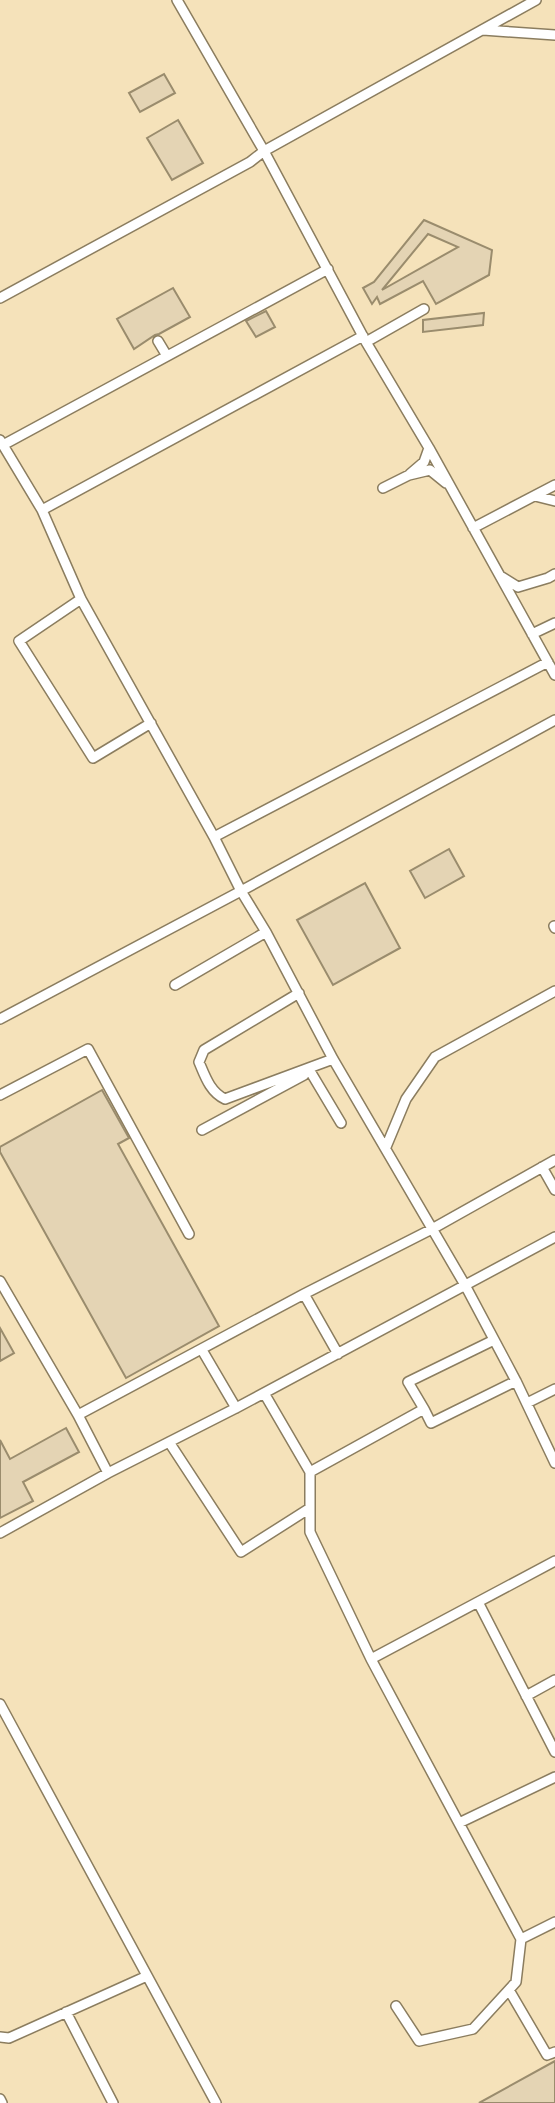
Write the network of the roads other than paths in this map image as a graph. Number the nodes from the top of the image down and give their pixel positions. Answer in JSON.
{"nodes":[{"id":1,"x":177,"y":0,"type":"edge"},
{"id":2,"x":536,"y":0,"type":"edge"},
{"id":3,"x":482,"y":30,"type":"junction"},
{"id":4,"x":555,"y":35,"type":"edge"},
{"id":5,"x":264,"y":151,"type":"junction"},
{"id":6,"x":328,"y":269,"type":"junction"},
{"id":7,"x":0,"y":298,"type":"edge"},
{"id":8,"x":424,"y":309,"type":"dead end"},
{"id":9,"x":365,"y":339,"type":"junction"},
{"id":10,"x":158,"y":341,"type":"dead end"},
{"id":11,"x":167,"y":356,"type":"junction"},
{"id":12,"x":1,"y":442,"type":"edge"},
{"id":13,"x":429,"y":448,"type":"junction"},
{"id":14,"x":409,"y":475,"type":"junction"},
{"id":15,"x":555,"y":485,"type":"edge"},
{"id":16,"x":450,"y":486,"type":"junction"},
{"id":17,"x":383,"y":488,"type":"dead end"},
{"id":18,"x":535,"y":496,"type":"junction"},
{"id":19,"x":555,"y":501,"type":"edge"},
{"id":20,"x":42,"y":510,"type":"junction"},
{"id":21,"x":473,"y":528,"type":"junction"},
{"id":22,"x":555,"y":574,"type":"edge"},
{"id":23,"x":500,"y":576,"type":"junction"},
{"id":24,"x":81,"y":598,"type":"junction"},
{"id":25,"x":555,"y":623,"type":"edge"},
{"id":26,"x":532,"y":634,"type":"junction"},
{"id":27,"x":548,"y":662,"type":"junction"},
{"id":28,"x":555,"y":675,"type":"edge"},
{"id":29,"x":555,"y":720,"type":"edge"},
{"id":30,"x":151,"y":723,"type":"junction"},
{"id":31,"x":214,"y":836,"type":"junction"},
{"id":32,"x":241,"y":891,"type":"junction"},
{"id":33,"x":266,"y":932,"type":"junction"},
{"id":34,"x":175,"y":985,"type":"dead end"},
{"id":35,"x":555,"y":991,"type":"edge"},
{"id":36,"x":299,"y":993,"type":"junction"},
{"id":37,"x":0,"y":1019,"type":"edge"},
{"id":38,"x":333,"y":1059,"type":"junction"},
{"id":39,"x":310,"y":1071,"type":"junction"},
{"id":40,"x":0,"y":1096,"type":"edge"},
{"id":41,"x":341,"y":1123,"type":"dead end"},
{"id":42,"x":202,"y":1130,"type":"dead end"},
{"id":43,"x":386,"y":1147,"type":"junction"},
{"id":44,"x":555,"y":1160,"type":"edge"},
{"id":45,"x":542,"y":1167,"type":"junction"},
{"id":46,"x":555,"y":1190,"type":"edge"},
{"id":47,"x":432,"y":1229,"type":"junction"},
{"id":48,"x":189,"y":1234,"type":"dead end"},
{"id":49,"x":555,"y":1237,"type":"edge"},
{"id":50,"x":0,"y":1281,"type":"edge"},
{"id":51,"x":465,"y":1285,"type":"junction"},
{"id":52,"x":304,"y":1294,"type":"junction"},
{"id":53,"x":494,"y":1340,"type":"junction"},
{"id":54,"x":202,"y":1350,"type":"junction"},
{"id":55,"x":338,"y":1354,"type":"junction"},
{"id":56,"x":516,"y":1381,"type":"junction"},
{"id":57,"x":555,"y":1389,"type":"edge"},
{"id":58,"x":264,"y":1393,"type":"junction"},
{"id":59,"x":527,"y":1403,"type":"junction"},
{"id":60,"x":236,"y":1408,"type":"junction"},
{"id":61,"x":424,"y":1409,"type":"junction"},
{"id":62,"x":78,"y":1415,"type":"junction"},
{"id":63,"x":169,"y":1442,"type":"junction"},
{"id":64,"x":555,"y":1464,"type":"edge"},
{"id":65,"x":310,"y":1472,"type":"junction"},
{"id":66,"x":108,"y":1474,"type":"junction"},
{"id":67,"x":310,"y":1508,"type":"junction"},
{"id":68,"x":0,"y":1533,"type":"edge"},
{"id":69,"x":555,"y":1562,"type":"edge"},
{"id":70,"x":478,"y":1602,"type":"junction"},
{"id":71,"x":371,"y":1659,"type":"junction"},
{"id":72,"x":555,"y":1680,"type":"edge"},
{"id":73,"x":526,"y":1696,"type":"junction"},
{"id":74,"x":0,"y":1704,"type":"edge"},
{"id":75,"x":555,"y":1752,"type":"edge"},
{"id":76,"x":555,"y":1777,"type":"edge"},
{"id":77,"x":459,"y":1823,"type":"junction"},
{"id":78,"x":555,"y":1922,"type":"edge"},
{"id":79,"x":521,"y":1939,"type":"junction"},
{"id":80,"x":147,"y":1976,"type":"junction"},
{"id":81,"x":509,"y":1990,"type":"junction"},
{"id":82,"x":396,"y":2006,"type":"dead end"},
{"id":83,"x":66,"y":2012,"type":"junction"},
{"id":84,"x":0,"y":2037,"type":"edge"},
{"id":85,"x":555,"y":2052,"type":"edge"},
{"id":86,"x":113,"y":2103,"type":"edge"},
{"id":87,"x":216,"y":2103,"type":"edge"}],
"edges":[{"from":1,"to":5,"type":"lane"},
{"from":2,"to":3,"type":"lane"},
{"from":3,"to":4,"type":"lane"},
{"from":3,"to":5,"type":"lane"},
{"from":5,"to":6,"type":"lane"},
{"from":5,"to":7,"type":"lane"},
{"from":6,"to":9,"type":"lane"},
{"from":6,"to":11,"type":"lane"},
{"from":8,"to":9,"type":"lane"},
{"from":9,"to":13,"type":"lane"},
{"from":9,"to":20,"type":"lane"},
{"from":10,"to":11,"type":"lane"},
{"from":11,"to":12,"type":"lane"},
{"from":12,"to":20,"type":"lane"},
{"from":13,"to":14,"type":"lane"},
{"from":13,"to":16,"type":"lane"},
{"from":14,"to":16,"type":"lane"},
{"from":14,"to":17,"type":"lane"},
{"from":15,"to":18,"type":"lane"},
{"from":16,"to":21,"type":"lane"},
{"from":18,"to":19,"type":"lane"},
{"from":18,"to":21,"type":"lane"},
{"from":20,"to":24,"type":"lane"},
{"from":21,"to":23,"type":"lane"},
{"from":22,"to":23,"type":"lane"},
{"from":23,"to":26,"type":"lane"},
{"from":24,"to":30,"type":"lane"},
{"from":24,"to":30,"type":"lane"},
{"from":25,"to":26,"type":"lane"},
{"from":26,"to":27,"type":"lane"},
{"from":27,"to":28,"type":"lane"},
{"from":27,"to":31,"type":"lane"},
{"from":29,"to":32,"type":"lane"},
{"from":30,"to":31,"type":"lane"},
{"from":31,"to":32,"type":"lane"},
{"from":32,"to":33,"type":"lane"},
{"from":32,"to":37,"type":"lane"},
{"from":33,"to":34,"type":"lane"},
{"from":33,"to":36,"type":"lane"},
{"from":35,"to":43,"type":"lane"},
{"from":36,"to":38,"type":"lane"},
{"from":36,"to":38,"type":"lane"},
{"from":38,"to":39,"type":"lane"},
{"from":38,"to":43,"type":"lane"},
{"from":39,"to":41,"type":"lane"},
{"from":39,"to":42,"type":"lane"},
{"from":40,"to":48,"type":"lane"},
{"from":43,"to":47,"type":"lane"},
{"from":44,"to":45,"type":"lane"},
{"from":45,"to":46,"type":"lane"},
{"from":45,"to":47,"type":"lane"},
{"from":47,"to":51,"type":"lane"},
{"from":47,"to":52,"type":"lane"},
{"from":49,"to":51,"type":"lane"},
{"from":50,"to":62,"type":"lane"},
{"from":51,"to":53,"type":"lane"},
{"from":51,"to":55,"type":"lane"},
{"from":52,"to":54,"type":"lane"},
{"from":52,"to":55,"type":"lane"},
{"from":53,"to":56,"type":"lane"},
{"from":53,"to":61,"type":"lane"},
{"from":54,"to":60,"type":"lane"},
{"from":54,"to":62,"type":"lane"},
{"from":55,"to":58,"type":"lane"},
{"from":56,"to":59,"type":"lane"},
{"from":56,"to":61,"type":"lane"},
{"from":57,"to":59,"type":"lane"},
{"from":58,"to":60,"type":"lane"},
{"from":58,"to":65,"type":"lane"},
{"from":59,"to":64,"type":"lane"},
{"from":60,"to":63,"type":"lane"},
{"from":61,"to":65,"type":"lane"},
{"from":62,"to":66,"type":"lane"},
{"from":63,"to":66,"type":"lane"},
{"from":63,"to":67,"type":"lane"},
{"from":65,"to":67,"type":"lane"},
{"from":66,"to":68,"type":"lane"},
{"from":67,"to":71,"type":"lane"},
{"from":69,"to":70,"type":"lane"},
{"from":70,"to":71,"type":"lane"},
{"from":70,"to":73,"type":"lane"},
{"from":71,"to":77,"type":"lane"},
{"from":72,"to":73,"type":"lane"},
{"from":73,"to":75,"type":"lane"},
{"from":74,"to":80,"type":"lane"},
{"from":76,"to":77,"type":"lane"},
{"from":77,"to":79,"type":"lane"},
{"from":78,"to":79,"type":"lane"},
{"from":79,"to":81,"type":"lane"},
{"from":80,"to":83,"type":"lane"},
{"from":80,"to":87,"type":"lane"},
{"from":81,"to":82,"type":"lane"},
{"from":81,"to":85,"type":"lane"},
{"from":83,"to":84,"type":"lane"},
{"from":83,"to":86,"type":"lane"}]}
